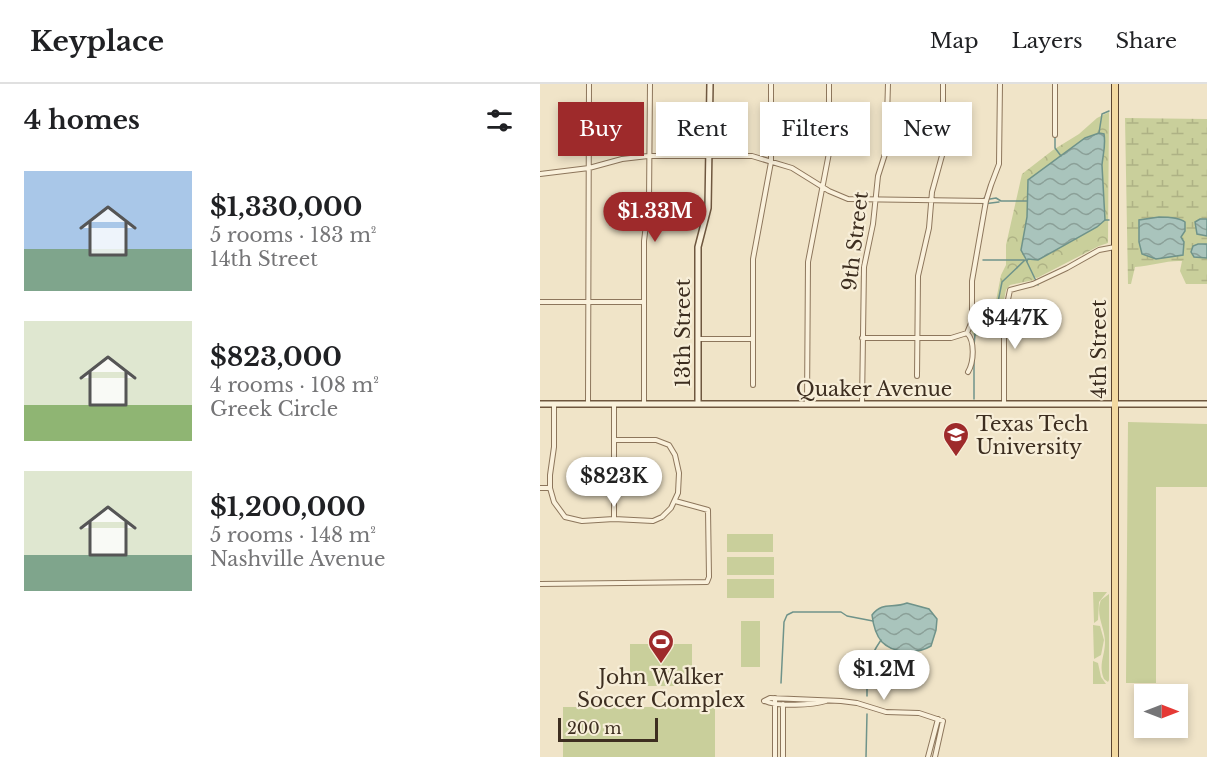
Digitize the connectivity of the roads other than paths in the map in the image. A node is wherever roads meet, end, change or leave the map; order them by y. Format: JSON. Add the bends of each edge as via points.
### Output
{"nodes":[{"id":1,"x":589,"y":84,"type":"edge"},
{"id":2,"x":650,"y":84,"type":"edge"},
{"id":3,"x":710,"y":84,"type":"edge"},
{"id":4,"x":771,"y":84,"type":"edge"},
{"id":5,"x":830,"y":84,"type":"edge"},
{"id":6,"x":888,"y":84,"type":"edge"},
{"id":7,"x":943,"y":84,"type":"edge"},
{"id":8,"x":1000,"y":84,"type":"edge"},
{"id":9,"x":1055,"y":84,"type":"edge"},
{"id":10,"x":1116,"y":84,"type":"edge"},
{"id":11,"x":710,"y":102,"type":"edge"},
{"id":12,"x":1055,"y":135,"type":"dead end"},
{"id":13,"x":650,"y":156,"type":"junction"},
{"id":14,"x":656,"y":156,"type":"edge"},
{"id":15,"x":710,"y":156,"type":"edge"},
{"id":16,"x":748,"y":156,"type":"edge"},
{"id":17,"x":771,"y":160,"type":"junction"},
{"id":18,"x":590,"y":168,"type":"junction"},
{"id":19,"x":540,"y":174,"type":"edge"},
{"id":20,"x":822,"y":187,"type":"junction"},
{"id":21,"x":875,"y":201,"type":"junction"},
{"id":22,"x":931,"y":201,"type":"junction"},
{"id":23,"x":986,"y":201,"type":"junction"},
{"id":24,"x":1116,"y":247,"type":"junction"},
{"id":25,"x":540,"y":302,"type":"edge"},
{"id":26,"x":588,"y":302,"type":"junction"},
{"id":27,"x":644,"y":302,"type":"junction"},
{"id":28,"x":967,"y":333,"type":"junction"},
{"id":29,"x":862,"y":338,"type":"junction"},
{"id":30,"x":917,"y":338,"type":"junction"},
{"id":31,"x":698,"y":339,"type":"junction"},
{"id":32,"x":753,"y":339,"type":"junction"},
{"id":33,"x":968,"y":372,"type":"dead end"},
{"id":34,"x":917,"y":376,"type":"dead end"},
{"id":35,"x":753,"y":385,"type":"dead end"},
{"id":36,"x":540,"y":404,"type":"edge"},
{"id":37,"x":554,"y":404,"type":"junction"},
{"id":38,"x":588,"y":404,"type":"junction"},
{"id":39,"x":614,"y":404,"type":"junction"},
{"id":40,"x":644,"y":404,"type":"junction"},
{"id":41,"x":698,"y":404,"type":"junction"},
{"id":42,"x":807,"y":404,"type":"junction"},
{"id":43,"x":862,"y":404,"type":"junction"},
{"id":44,"x":1004,"y":404,"type":"junction"},
{"id":45,"x":1116,"y":404,"type":"junction"},
{"id":46,"x":1207,"y":404,"type":"edge"},
{"id":47,"x":615,"y":440,"type":"junction"},
{"id":48,"x":540,"y":488,"type":"edge"},
{"id":49,"x":550,"y":488,"type":"junction"},
{"id":50,"x":675,"y":501,"type":"junction"},
{"id":51,"x":614,"y":519,"type":"junction"},
{"id":52,"x":540,"y":584,"type":"edge"},
{"id":53,"x":775,"y":698,"type":"junction"},
{"id":54,"x":783,"y":698,"type":"junction"},
{"id":55,"x":827,"y":700,"type":"junction"},
{"id":56,"x":775,"y":704,"type":"junction"},
{"id":57,"x":783,"y":704,"type":"junction"},
{"id":58,"x":940,"y":720,"type":"junction"},
{"id":59,"x":775,"y":757,"type":"edge"},
{"id":60,"x":783,"y":757,"type":"edge"},
{"id":61,"x":928,"y":757,"type":"edge"},
{"id":62,"x":935,"y":757,"type":"edge"},
{"id":63,"x":1115,"y":757,"type":"edge"}],
"edges":[{"from":1,"to":18,"type":"street"},
{"from":2,"to":13,"type":"street"},
{"from":3,"to":11,"type":"main road","name":"13th Street"},
{"from":4,"to":17,"type":"street"},
{"from":5,"to":20,"type":"street","via":[[829,153]]},
{"from":6,"to":21,"type":"street","name":"9th Street","via":[[886,151]]},
{"from":7,"to":22,"type":"street","via":[[943,152]]},
{"from":8,"to":23,"type":"street","via":[[999,164]]},
{"from":9,"to":12,"type":"street"},
{"from":10,"to":24,"type":"main road","name":"4th Street"},
{"from":13,"to":14,"type":"street"},
{"from":13,"to":18,"type":"street"},
{"from":13,"to":27,"type":"street"},
{"from":15,"to":31,"type":"main road","name":"13th Street","via":[[708,208],[698,247]]},
{"from":16,"to":17,"type":"street"},
{"from":17,"to":20,"type":"street"},
{"from":17,"to":32,"type":"street","via":[[753,259]]},
{"from":18,"to":19,"type":"street"},
{"from":18,"to":26,"type":"street"},
{"from":20,"to":21,"type":"street","via":[[848,199]]},
{"from":20,"to":42,"type":"street","via":[[808,262]]},
{"from":21,"to":22,"type":"street"},
{"from":21,"to":29,"type":"street","name":"9th Street","via":[[864,267]]},
{"from":22,"to":23,"type":"street"},
{"from":22,"to":30,"type":"street","via":[[918,276]]},
{"from":23,"to":28,"type":"street","via":[[972,282],[972,321]]},
{"from":24,"to":44,"type":"street","via":[[1099,250],[1033,284],[1012,289],[1005,314]]},
{"from":24,"to":45,"type":"main road","name":"4th Street"},
{"from":25,"to":26,"type":"street"},
{"from":26,"to":27,"type":"street"},
{"from":26,"to":38,"type":"street"},
{"from":27,"to":40,"type":"street"},
{"from":28,"to":30,"type":"street","via":[[951,338]]},
{"from":28,"to":33,"type":"street","via":[[972,340]]},
{"from":29,"to":30,"type":"street"},
{"from":29,"to":43,"type":"street","name":"9th Street"},
{"from":30,"to":34,"type":"street"},
{"from":31,"to":32,"type":"street"},
{"from":31,"to":41,"type":"main road","name":"13th Street"},
{"from":32,"to":35,"type":"street"},
{"from":36,"to":37,"type":"main road","name":"Quaker Avenue"},
{"from":37,"to":38,"type":"main road","name":"Quaker Avenue"},
{"from":37,"to":49,"type":"street"},
{"from":38,"to":39,"type":"main road","name":"Quaker Avenue"},
{"from":39,"to":40,"type":"main road","name":"Quaker Avenue"},
{"from":39,"to":47,"type":"street"},
{"from":40,"to":41,"type":"main road","name":"Quaker Avenue"},
{"from":41,"to":42,"type":"main road","name":"Quaker Avenue"},
{"from":42,"to":43,"type":"main road","name":"Quaker Avenue"},
{"from":43,"to":44,"type":"main road","name":"Quaker Avenue"},
{"from":44,"to":45,"type":"main road","name":"Quaker Avenue"},
{"from":45,"to":46,"type":"main road","name":"Quaker Avenue"},
{"from":45,"to":63,"type":"main road","name":"4th Street"},
{"from":47,"to":50,"type":"street","via":[[656,440],[669,446],[679,473]]},
{"from":47,"to":51,"type":"street"},
{"from":48,"to":49,"type":"street"},
{"from":49,"to":51,"type":"street","via":[[557,508],[570,519]]},
{"from":50,"to":51,"type":"street","via":[[668,513],[653,521]]},
{"from":50,"to":52,"type":"street","via":[[709,512],[707,582]]},
{"from":53,"to":54,"type":"street"},
{"from":53,"to":56,"type":"street"},
{"from":53,"to":56,"type":"street","via":[[764,701]]},
{"from":54,"to":55,"type":"street"},
{"from":54,"to":57,"type":"street"},
{"from":55,"to":57,"type":"street"},
{"from":55,"to":58,"type":"street","via":[[886,712],[919,713]]},
{"from":56,"to":57,"type":"street"},
{"from":56,"to":59,"type":"street"},
{"from":57,"to":60,"type":"street"},
{"from":58,"to":61,"type":"street"},
{"from":58,"to":62,"type":"street"}]}
